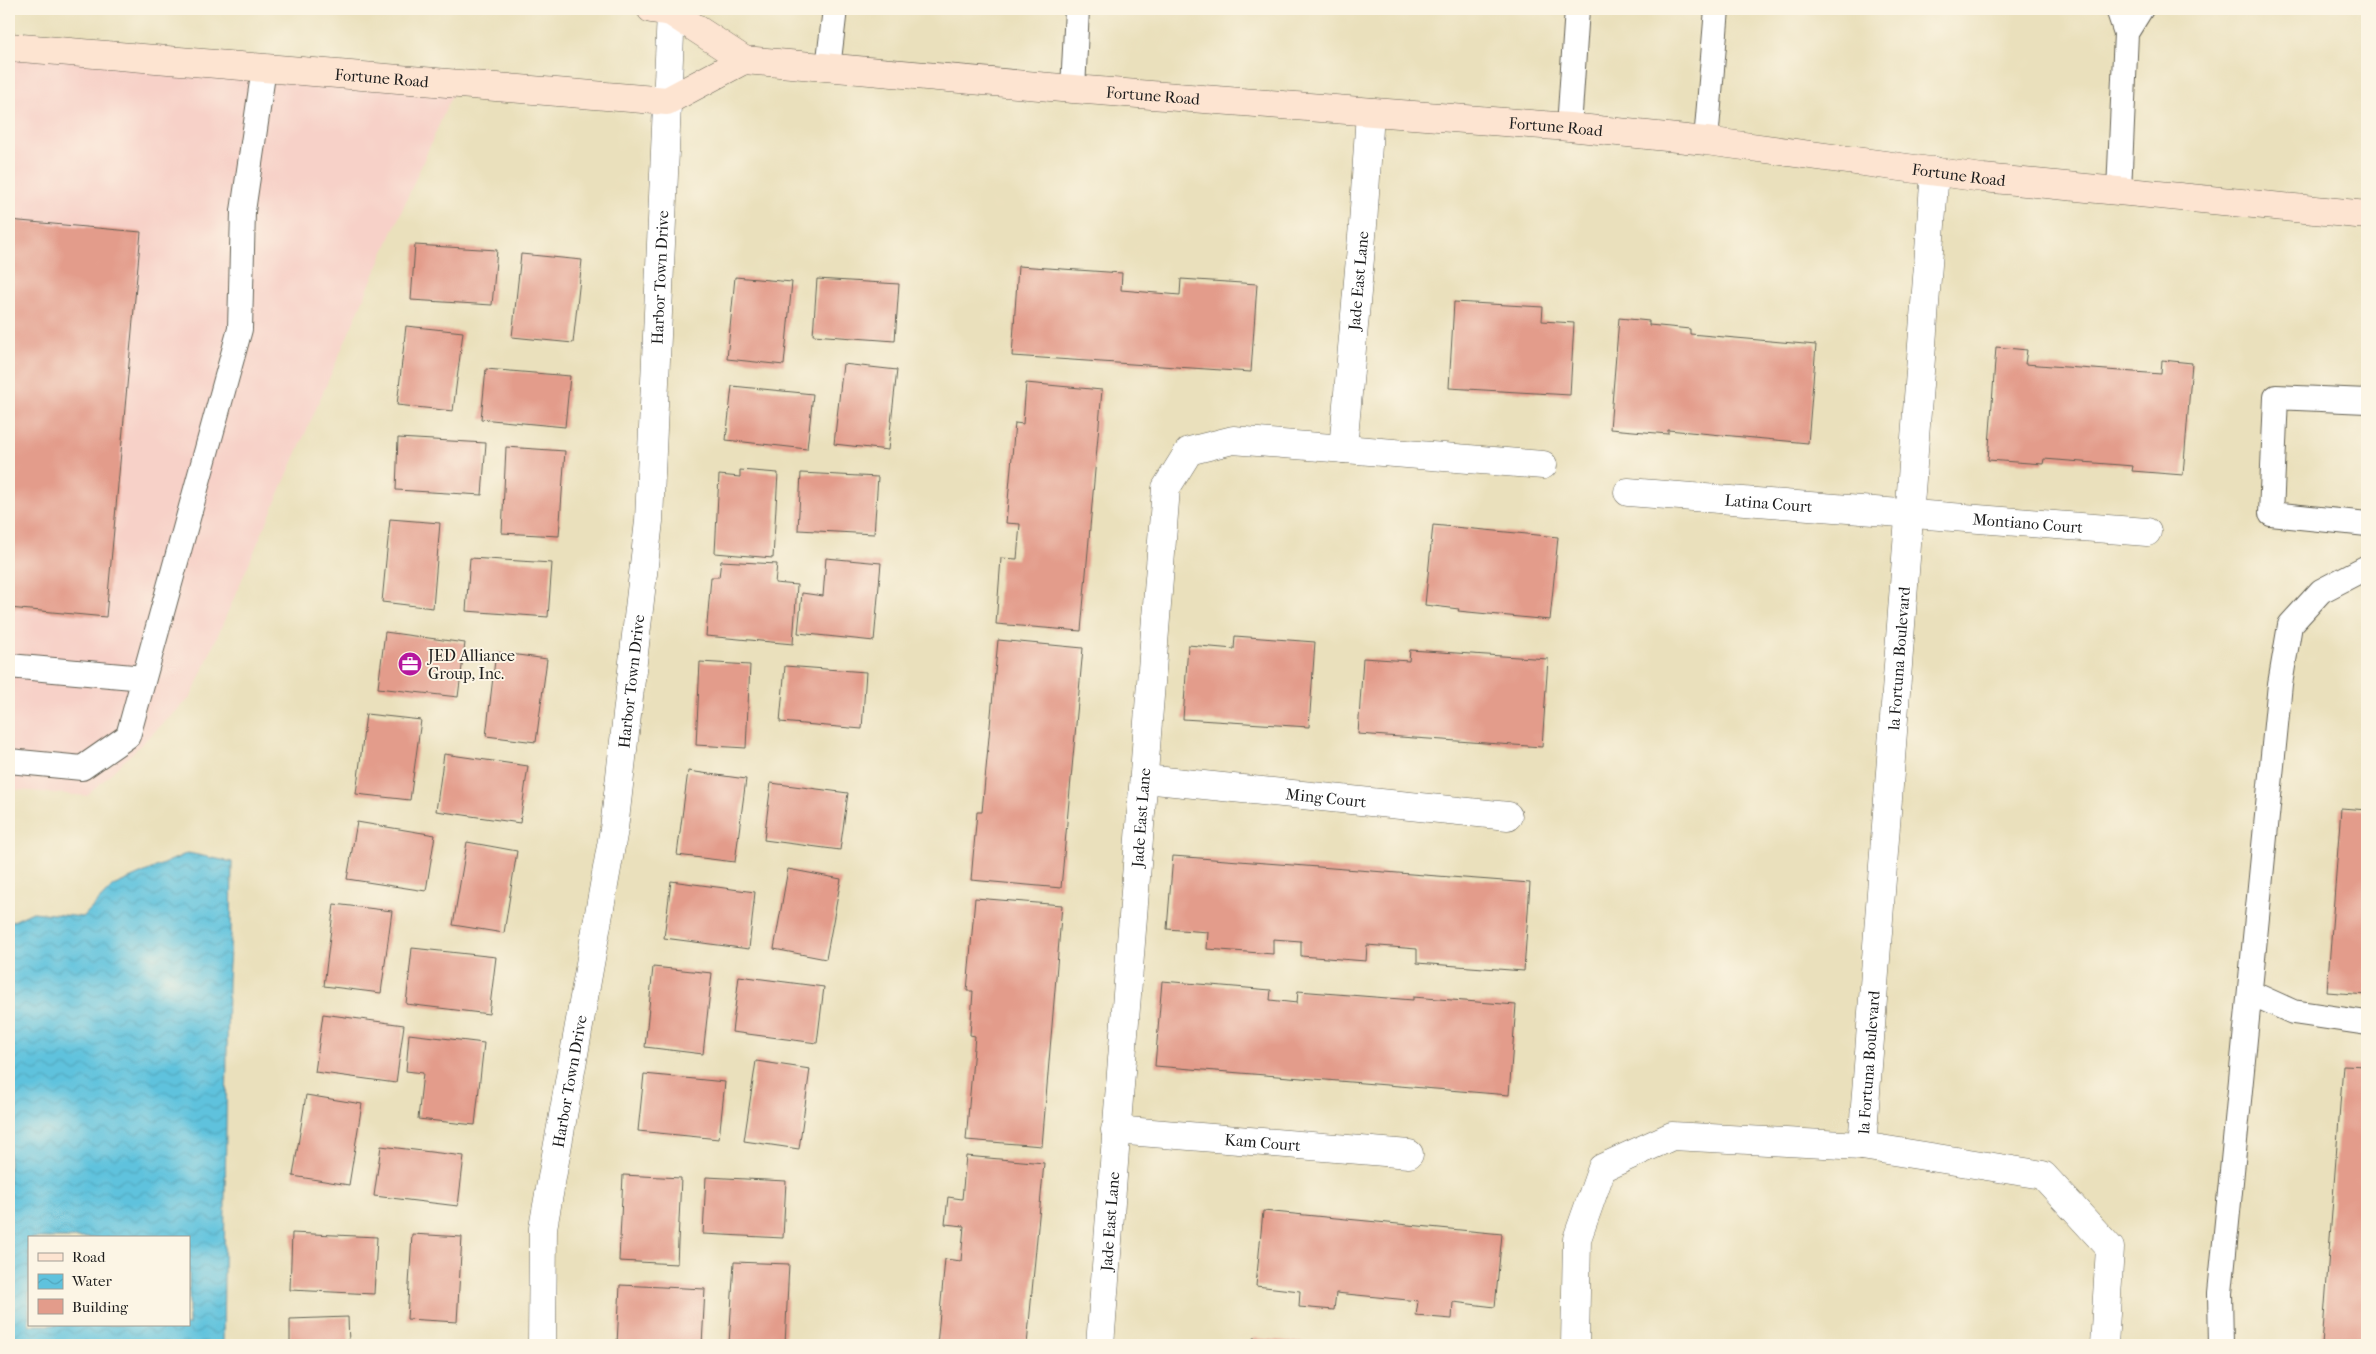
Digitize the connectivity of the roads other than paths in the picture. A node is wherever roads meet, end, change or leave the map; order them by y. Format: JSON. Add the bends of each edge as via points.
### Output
{"nodes":[{"id":1,"x":835,"y":9,"type":"edge"},
{"id":2,"x":1077,"y":9,"type":"edge"},
{"id":3,"x":1577,"y":9,"type":"edge"},
{"id":4,"x":1717,"y":9,"type":"edge"},
{"id":5,"x":2118,"y":9,"type":"edge"},
{"id":6,"x":2141,"y":9,"type":"edge"},
{"id":7,"x":661,"y":10,"type":"edge"},
{"id":8,"x":2126,"y":33,"type":"junction"},
{"id":9,"x":9,"y":47,"type":"edge"},
{"id":10,"x":744,"y":60,"type":"junction"},
{"id":11,"x":264,"y":68,"type":"junction"},
{"id":12,"x":828,"y":68,"type":"junction"},
{"id":13,"x":1073,"y":89,"type":"junction"},
{"id":14,"x":667,"y":101,"type":"junction"},
{"id":15,"x":1370,"y":112,"type":"junction"},
{"id":16,"x":1569,"y":127,"type":"junction"},
{"id":17,"x":1706,"y":141,"type":"junction"},
{"id":18,"x":1935,"y":171,"type":"junction"},
{"id":19,"x":2119,"y":192,"type":"junction"},
{"id":20,"x":2367,"y":215,"type":"edge"},
{"id":21,"x":2367,"y":401,"type":"edge"},
{"id":22,"x":1342,"y":448,"type":"junction"},
{"id":23,"x":1543,"y":465,"type":"dead end"},
{"id":24,"x":1628,"y":492,"type":"dead end"},
{"id":25,"x":1909,"y":513,"type":"junction"},
{"id":26,"x":2367,"y":524,"type":"edge"},
{"id":27,"x":2147,"y":532,"type":"dead end"},
{"id":28,"x":2367,"y":567,"type":"edge"},
{"id":29,"x":9,"y":666,"type":"edge"},
{"id":30,"x":144,"y":678,"type":"junction"},
{"id":31,"x":9,"y":761,"type":"edge"},
{"id":32,"x":1145,"y":779,"type":"junction"},
{"id":33,"x":1508,"y":816,"type":"dead end"},
{"id":34,"x":2251,"y":993,"type":"junction"},
{"id":35,"x":2367,"y":1023,"type":"edge"},
{"id":36,"x":1115,"y":1130,"type":"junction"},
{"id":37,"x":1862,"y":1146,"type":"junction"},
{"id":38,"x":1409,"y":1154,"type":"dead end"},
{"id":39,"x":542,"y":1345,"type":"edge"},
{"id":40,"x":1100,"y":1345,"type":"edge"},
{"id":41,"x":1575,"y":1345,"type":"edge"},
{"id":42,"x":2104,"y":1345,"type":"edge"},
{"id":43,"x":2221,"y":1345,"type":"edge"}],
"edges":[{"from":1,"to":12,"type":"lane"},
{"from":2,"to":13,"type":"lane"},
{"from":3,"to":16,"type":"lane"},
{"from":4,"to":17,"type":"lane"},
{"from":5,"to":8,"type":"lane"},
{"from":6,"to":8,"type":"lane"},
{"from":7,"to":10,"type":"street","name":"Fortune Road"},
{"from":7,"to":14,"type":"street","name":"Harbor Town Drive"},
{"from":8,"to":19,"type":"lane"},
{"from":9,"to":11,"type":"street","name":"Fortune Road"},
{"from":10,"to":12,"type":"street","name":"Fortune Road"},
{"from":10,"to":14,"type":"street"},
{"from":11,"to":14,"type":"street","name":"Fortune Road"},
{"from":11,"to":30,"type":"lane","via":[[243,211],[240,329]]},
{"from":12,"to":13,"type":"street","name":"Fortune Road"},
{"from":13,"to":15,"type":"street","name":"Fortune Road"},
{"from":14,"to":39,"type":"street","name":"Harbor Town Drive","via":[[649,521],[614,829],[543,1228]]},
{"from":15,"to":16,"type":"street","name":"Fortune Road"},
{"from":15,"to":22,"type":"street","name":"Jade East Lane"},
{"from":16,"to":17,"type":"street","name":"Fortune Road"},
{"from":17,"to":18,"type":"street","name":"Fortune Road"},
{"from":18,"to":19,"type":"street","name":"Fortune Road"},
{"from":18,"to":25,"type":"street","name":"la Fortuna Boulevard"},
{"from":19,"to":20,"type":"street","name":"Fortune Road"},
{"from":21,"to":26,"type":"lane","via":[[2276,397],[2271,514]]},
{"from":22,"to":23,"type":"street","name":"Jade East Lane"},
{"from":22,"to":32,"type":"street","name":"Jade East Lane","via":[[1233,440],[1189,451],[1166,488]]},
{"from":24,"to":25,"type":"street","name":"Latina Court"},
{"from":25,"to":27,"type":"street","name":"Montiano Court"},
{"from":25,"to":37,"type":"street","name":"la Fortuna Boulevard"},
{"from":28,"to":34,"type":"lane","via":[[2321,592],[2290,625],[2280,684]]},
{"from":29,"to":30,"type":"lane"},
{"from":30,"to":31,"type":"lane","via":[[128,736],[82,768]]},
{"from":32,"to":33,"type":"street","name":"Ming Court"},
{"from":32,"to":36,"type":"street","name":"Jade East Lane"},
{"from":34,"to":35,"type":"lane","via":[[2293,1012]]},
{"from":34,"to":43,"type":"lane","via":[[2220,1293]]},
{"from":36,"to":38,"type":"street","name":"Kam Court"},
{"from":36,"to":40,"type":"street","name":"Jade East Lane"},
{"from":37,"to":41,"type":"street","name":"la Fortuna Boulevard","via":[[1672,1136],[1602,1168],[1577,1239]]},
{"from":37,"to":42,"type":"street","name":"la Fortuna Boulevard","via":[[2043,1175],[2110,1248]]}]}
